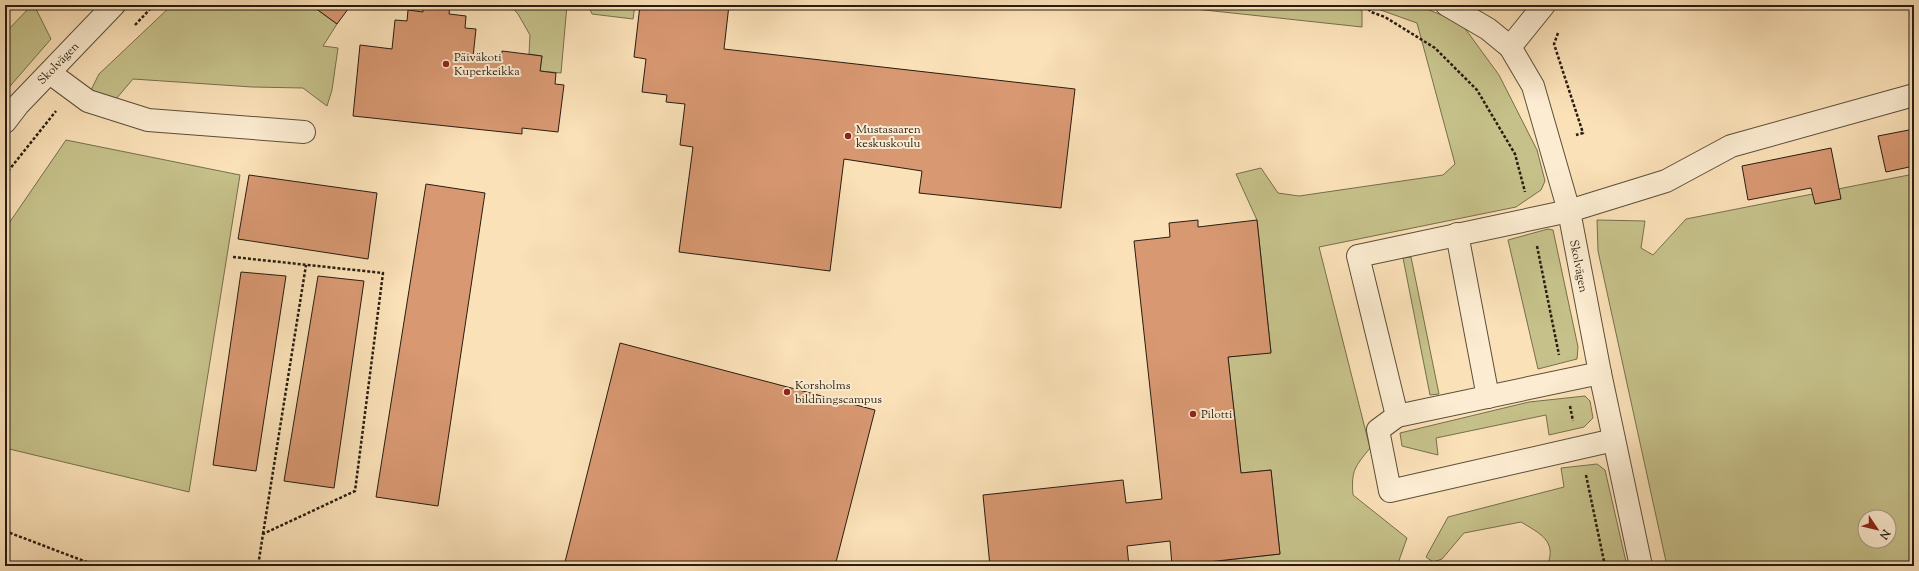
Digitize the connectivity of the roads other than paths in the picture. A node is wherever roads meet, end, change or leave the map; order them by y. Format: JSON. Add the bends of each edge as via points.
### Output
{"nodes":[{"id":1,"x":1447,"y":5,"type":"edge"},
{"id":2,"x":1544,"y":5,"type":"edge"},
{"id":3,"x":104,"y":8,"type":"edge"},
{"id":4,"x":1510,"y":47,"type":"junction"},
{"id":5,"x":50,"y":73,"type":"junction"},
{"id":6,"x":1914,"y":95,"type":"edge"},
{"id":7,"x":5,"y":122,"type":"edge"},
{"id":8,"x":304,"y":132,"type":"dead end"},
{"id":9,"x":1569,"y":211,"type":"junction"},
{"id":10,"x":1457,"y":234,"type":"junction"},
{"id":11,"x":1600,"y":373,"type":"junction"},
{"id":12,"x":1488,"y":397,"type":"junction"},
{"id":13,"x":1397,"y":416,"type":"junction"},
{"id":14,"x":1614,"y":440,"type":"junction"},
{"id":15,"x":1641,"y":566,"type":"edge"}],
"edges":[{"from":1,"to":4,"type":"street","name":"Skolvägen","via":[[1488,29]]},
{"from":2,"to":4,"type":"street"},
{"from":3,"to":5,"type":"street","name":"Skolvägen"},
{"from":4,"to":9,"type":"street","name":"Skolvägen","via":[[1533,86]]},
{"from":5,"to":7,"type":"street","name":"Skolvägen"},
{"from":5,"to":8,"type":"street","via":[[88,101],[148,120]]},
{"from":6,"to":9,"type":"street","via":[[1731,146],[1666,181]]},
{"from":9,"to":10,"type":"street"},
{"from":9,"to":11,"type":"street","name":"Skolvägen"},
{"from":10,"to":12,"type":"street"},
{"from":10,"to":13,"type":"street","via":[[1358,256]]},
{"from":11,"to":12,"type":"street"},
{"from":11,"to":14,"type":"street","name":"Skolvägen"},
{"from":12,"to":13,"type":"street"},
{"from":13,"to":14,"type":"street","via":[[1378,430],[1390,492]]},
{"from":14,"to":15,"type":"street","name":"Skolvägen"}]}
